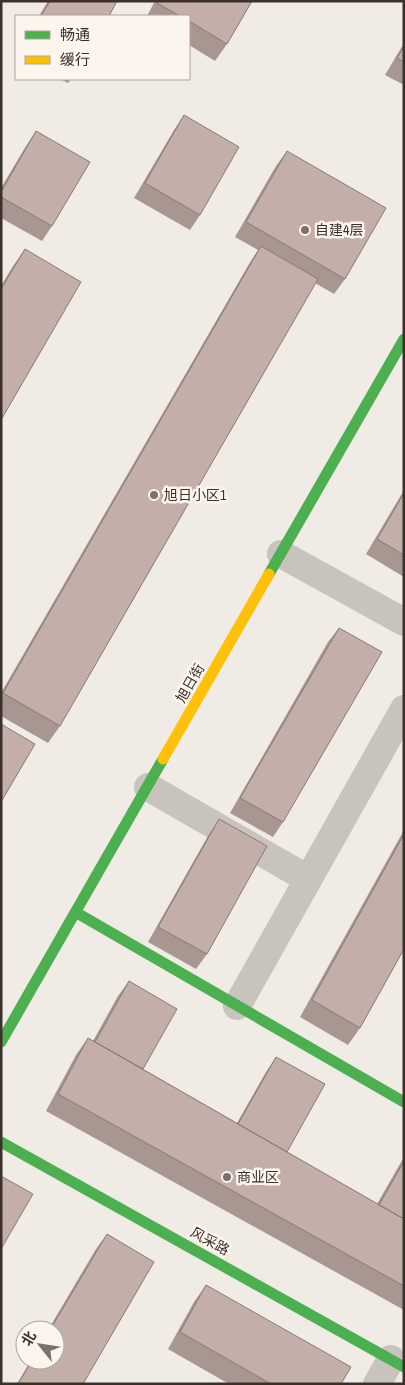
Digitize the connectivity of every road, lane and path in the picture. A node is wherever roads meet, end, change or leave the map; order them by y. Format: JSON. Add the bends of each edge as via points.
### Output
{"nodes":[{"id":1,"x":404,"y":339,"type":"edge"},
{"id":2,"x":281,"y":554,"type":"junction"},
{"id":3,"x":404,"y":622,"type":"edge"},
{"id":4,"x":404,"y":709,"type":"edge"},
{"id":5,"x":148,"y":787,"type":"junction"},
{"id":6,"x":308,"y":879,"type":"junction"},
{"id":7,"x":77,"y":913,"type":"junction"},
{"id":8,"x":237,"y":1006,"type":"junction"},
{"id":9,"x":1,"y":1042,"type":"edge"},
{"id":10,"x":404,"y":1102,"type":"edge"},
{"id":11,"x":1,"y":1142,"type":"edge"},
{"id":12,"x":397,"y":1363,"type":"edge"},
{"id":13,"x":377,"y":1384,"type":"edge"}],
"edges":[{"from":1,"to":2,"type":"main road","name":"旭日街"},
{"from":2,"to":3,"type":"street"},
{"from":2,"to":5,"type":"main road","name":"旭日街"},
{"from":4,"to":6,"type":"street"},
{"from":5,"to":6,"type":"street"},
{"from":5,"to":7,"type":"main road","name":"旭日街"},
{"from":6,"to":8,"type":"street"},
{"from":7,"to":8,"type":"main road"},
{"from":7,"to":9,"type":"main road","name":"旭日街"},
{"from":8,"to":10,"type":"main road"},
{"from":11,"to":12,"type":"main road","name":"风采路"},
{"from":12,"to":13,"type":"street"}]}
